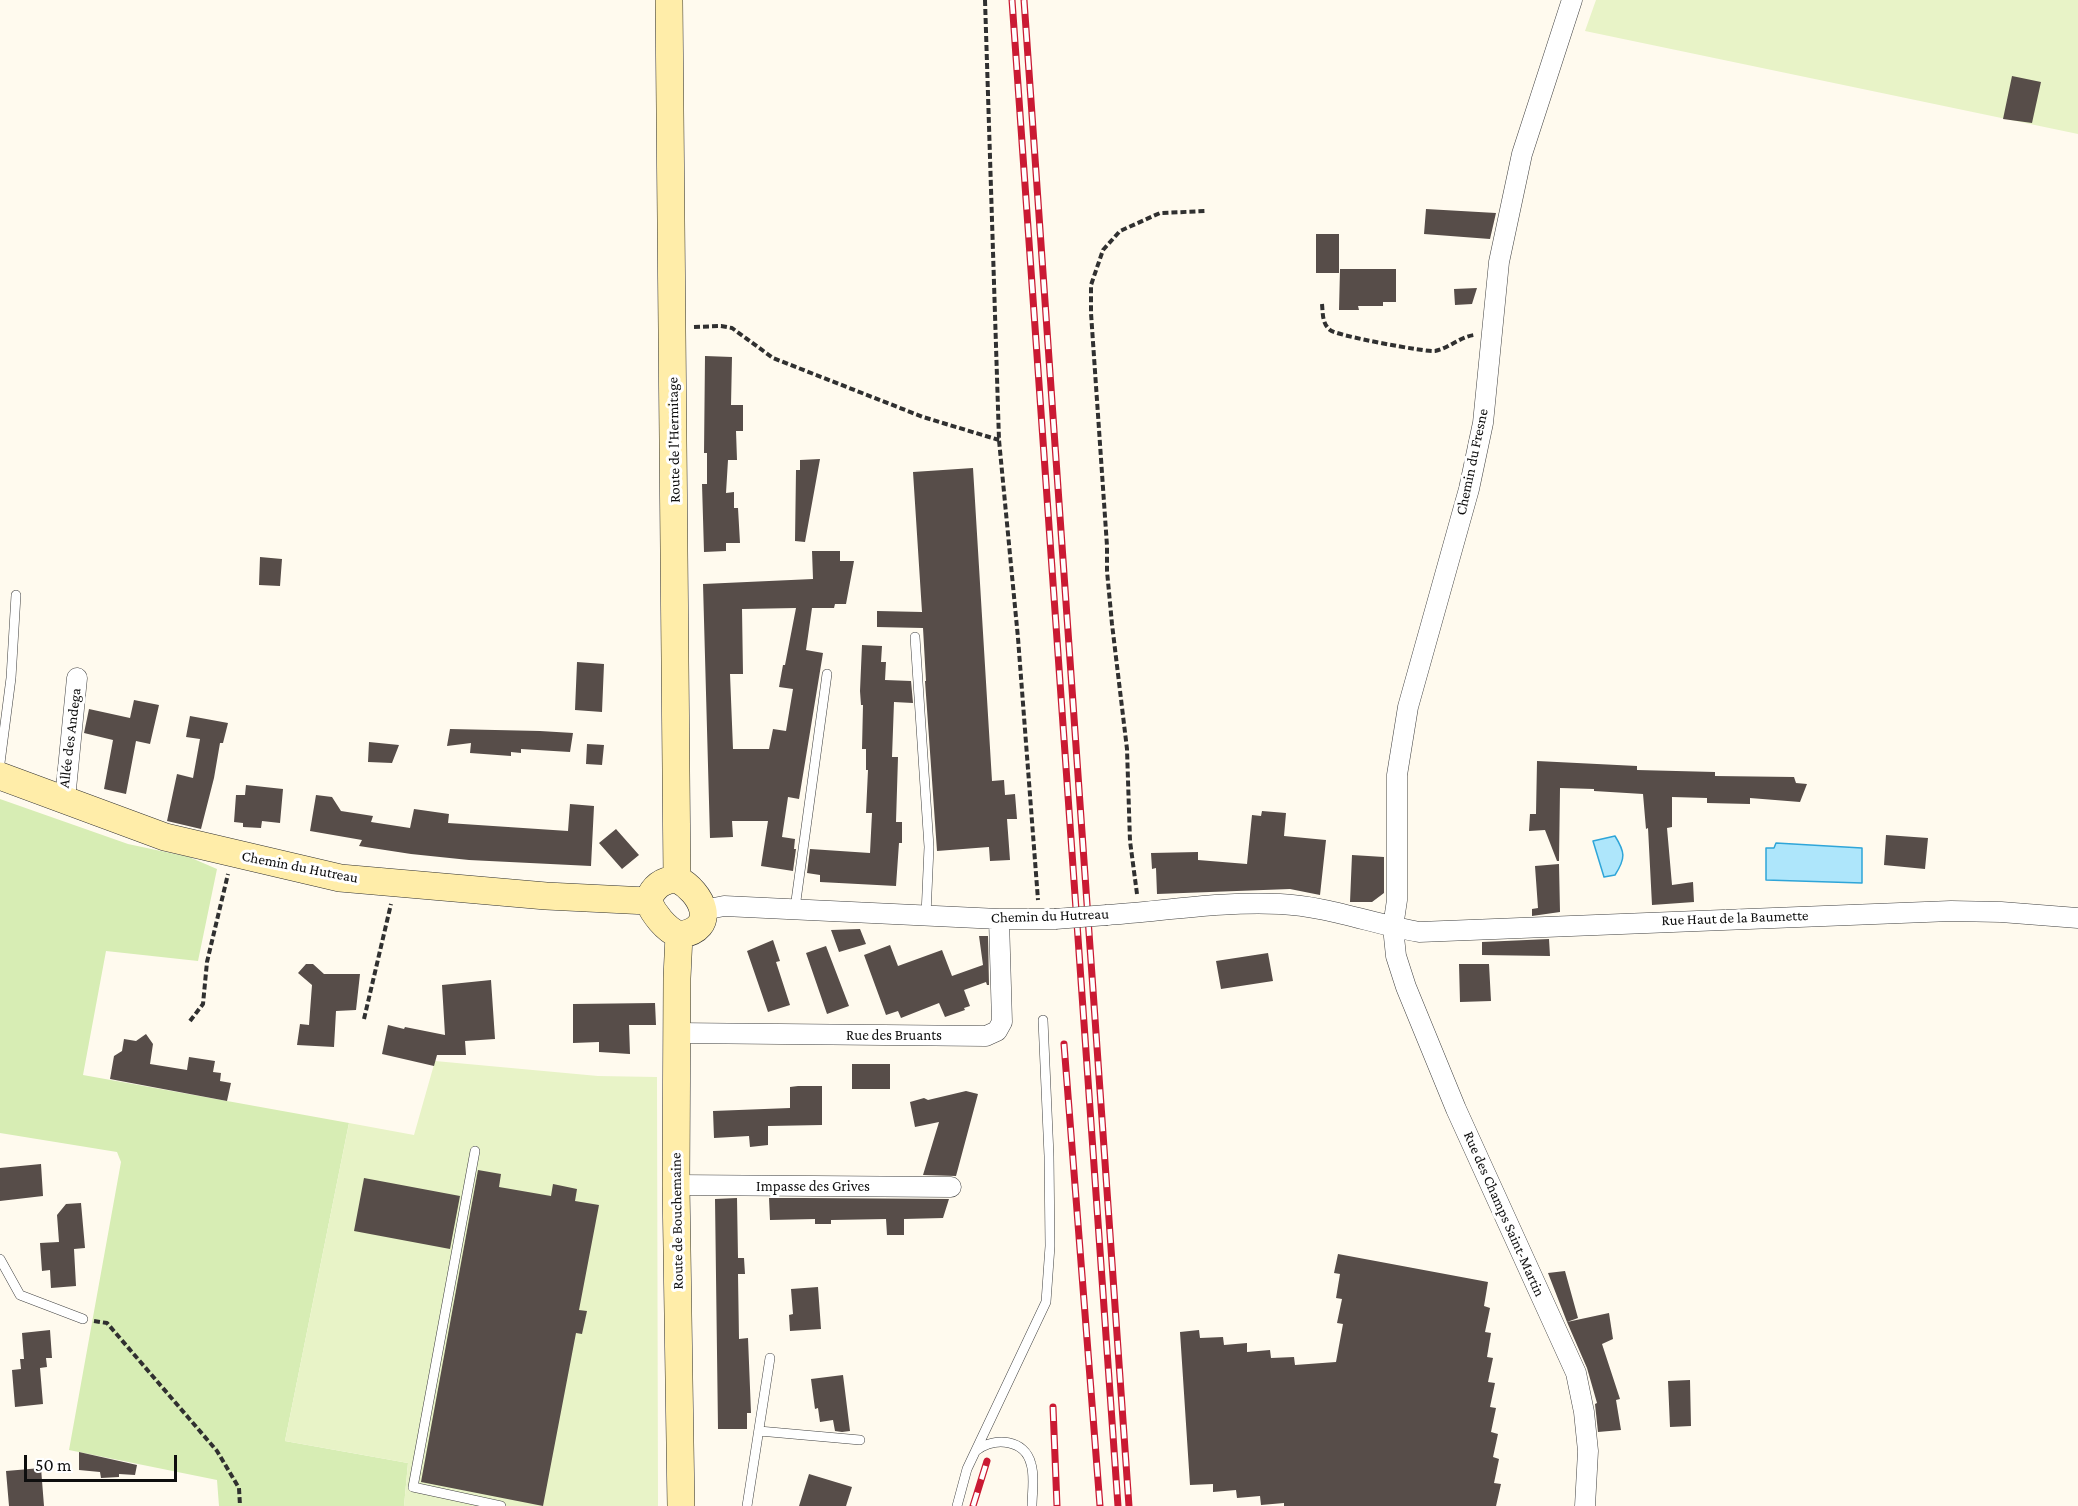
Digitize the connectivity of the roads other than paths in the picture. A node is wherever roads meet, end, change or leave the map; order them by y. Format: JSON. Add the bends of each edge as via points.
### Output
{"nodes":[{"id":1,"x":669,"y":0,"type":"edge"},
{"id":2,"x":1572,"y":0,"type":"edge"},
{"id":3,"x":16,"y":595,"type":"dead end"},
{"id":4,"x":915,"y":637,"type":"dead end"},
{"id":5,"x":827,"y":674,"type":"dead end"},
{"id":6,"x":77,"y":678,"type":"dead end"},
{"id":7,"x":0,"y":763,"type":"edge"},
{"id":8,"x":0,"y":776,"type":"edge"},
{"id":9,"x":62,"y":799,"type":"junction"},
{"id":10,"x":676,"y":879,"type":"junction"},
{"id":11,"x":648,"y":901,"type":"junction"},
{"id":12,"x":795,"y":908,"type":"junction"},
{"id":13,"x":704,"y":910,"type":"junction"},
{"id":14,"x":926,"y":915,"type":"junction"},
{"id":15,"x":2078,"y":918,"type":"edge"},
{"id":16,"x":999,"y":919,"type":"junction"},
{"id":17,"x":1393,"y":927,"type":"junction"},
{"id":18,"x":679,"y":936,"type":"junction"},
{"id":19,"x":1043,"y":1020,"type":"dead end"},
{"id":20,"x":676,"y":1033,"type":"junction"},
{"id":21,"x":475,"y":1151,"type":"dead end"},
{"id":22,"x":676,"y":1185,"type":"junction"},
{"id":23,"x":951,"y":1187,"type":"dead end"},
{"id":24,"x":0,"y":1258,"type":"edge"},
{"id":25,"x":83,"y":1318,"type":"road end"},
{"id":26,"x":770,"y":1358,"type":"dead end"},
{"id":27,"x":759,"y":1431,"type":"junction"},
{"id":28,"x":860,"y":1440,"type":"dead end"},
{"id":29,"x":976,"y":1452,"type":"junction"},
{"id":30,"x":501,"y":1506,"type":"edge"},
{"id":31,"x":681,"y":1506,"type":"edge"},
{"id":32,"x":747,"y":1506,"type":"edge"},
{"id":33,"x":957,"y":1506,"type":"edge"},
{"id":34,"x":1032,"y":1506,"type":"edge"},
{"id":35,"x":1584,"y":1506,"type":"edge"}],
"edges":[{"from":1,"to":10,"type":"street","name":"Route de l'Hermitage"},
{"from":2,"to":17,"type":"street","name":"Chemin du Fresne","via":[[1522,154],[1499,262],[1483,423],[1469,489],[1408,707],[1397,775],[1397,900]]},
{"from":3,"to":7,"type":"lane"},
{"from":4,"to":14,"type":"lane","via":[[929,847]]},
{"from":5,"to":12,"type":"lane"},
{"from":6,"to":9,"type":"street","name":"Allée des Andega"},
{"from":8,"to":9,"type":"street","name":"Chemin du Hutreau"},
{"from":9,"to":11,"type":"street","name":"Chemin du Hutreau","via":[[165,837],[340,878]]},
{"from":10,"to":11,"type":"street","via":[[657,885]]},
{"from":10,"to":13,"type":"street","via":[[684,883]]},
{"from":11,"to":18,"type":"street","via":[[652,911]]},
{"from":12,"to":13,"type":"street","name":"Chemin du Hutreau","via":[[724,906]]},
{"from":12,"to":14,"type":"street","name":"Chemin du Hutreau"},
{"from":13,"to":18,"type":"street","via":[[696,930]]},
{"from":14,"to":16,"type":"street","name":"Chemin du Hutreau"},
{"from":15,"to":17,"type":"street","name":"Rue Haut de la Baumette","via":[[1951,911],[1470,931],[1419,932]]},
{"from":16,"to":17,"type":"street","name":"Chemin du Hutreau","bridge":true,"via":[[1281,904]]},
{"from":16,"to":20,"type":"street","name":"Rue des Bruants","via":[[1002,1022],[992,1034]]},
{"from":17,"to":35,"type":"street","name":"Rue des Champs Saint-Martin","via":[[1396,956],[1456,1109],[1576,1373],[1588,1450]]},
{"from":18,"to":20,"type":"street","name":"Route de Bouchemaine"},
{"from":19,"to":29,"type":"lane","via":[[1050,1246],[1046,1302]]},
{"from":20,"to":22,"type":"street","name":"Route de Bouchemaine"},
{"from":21,"to":30,"type":"lane","via":[[413,1487]]},
{"from":22,"to":23,"type":"street","name":"Impasse des Grives"},
{"from":22,"to":31,"type":"street","name":"Route de Bouchemaine"},
{"from":24,"to":25,"type":"lane","via":[[20,1295]]},
{"from":26,"to":27,"type":"lane"},
{"from":27,"to":28,"type":"lane"},
{"from":27,"to":32,"type":"lane"},
{"from":29,"to":33,"type":"lane"},
{"from":29,"to":34,"type":"lane","via":[[998,1441],[1022,1449],[1032,1464]]}]}
